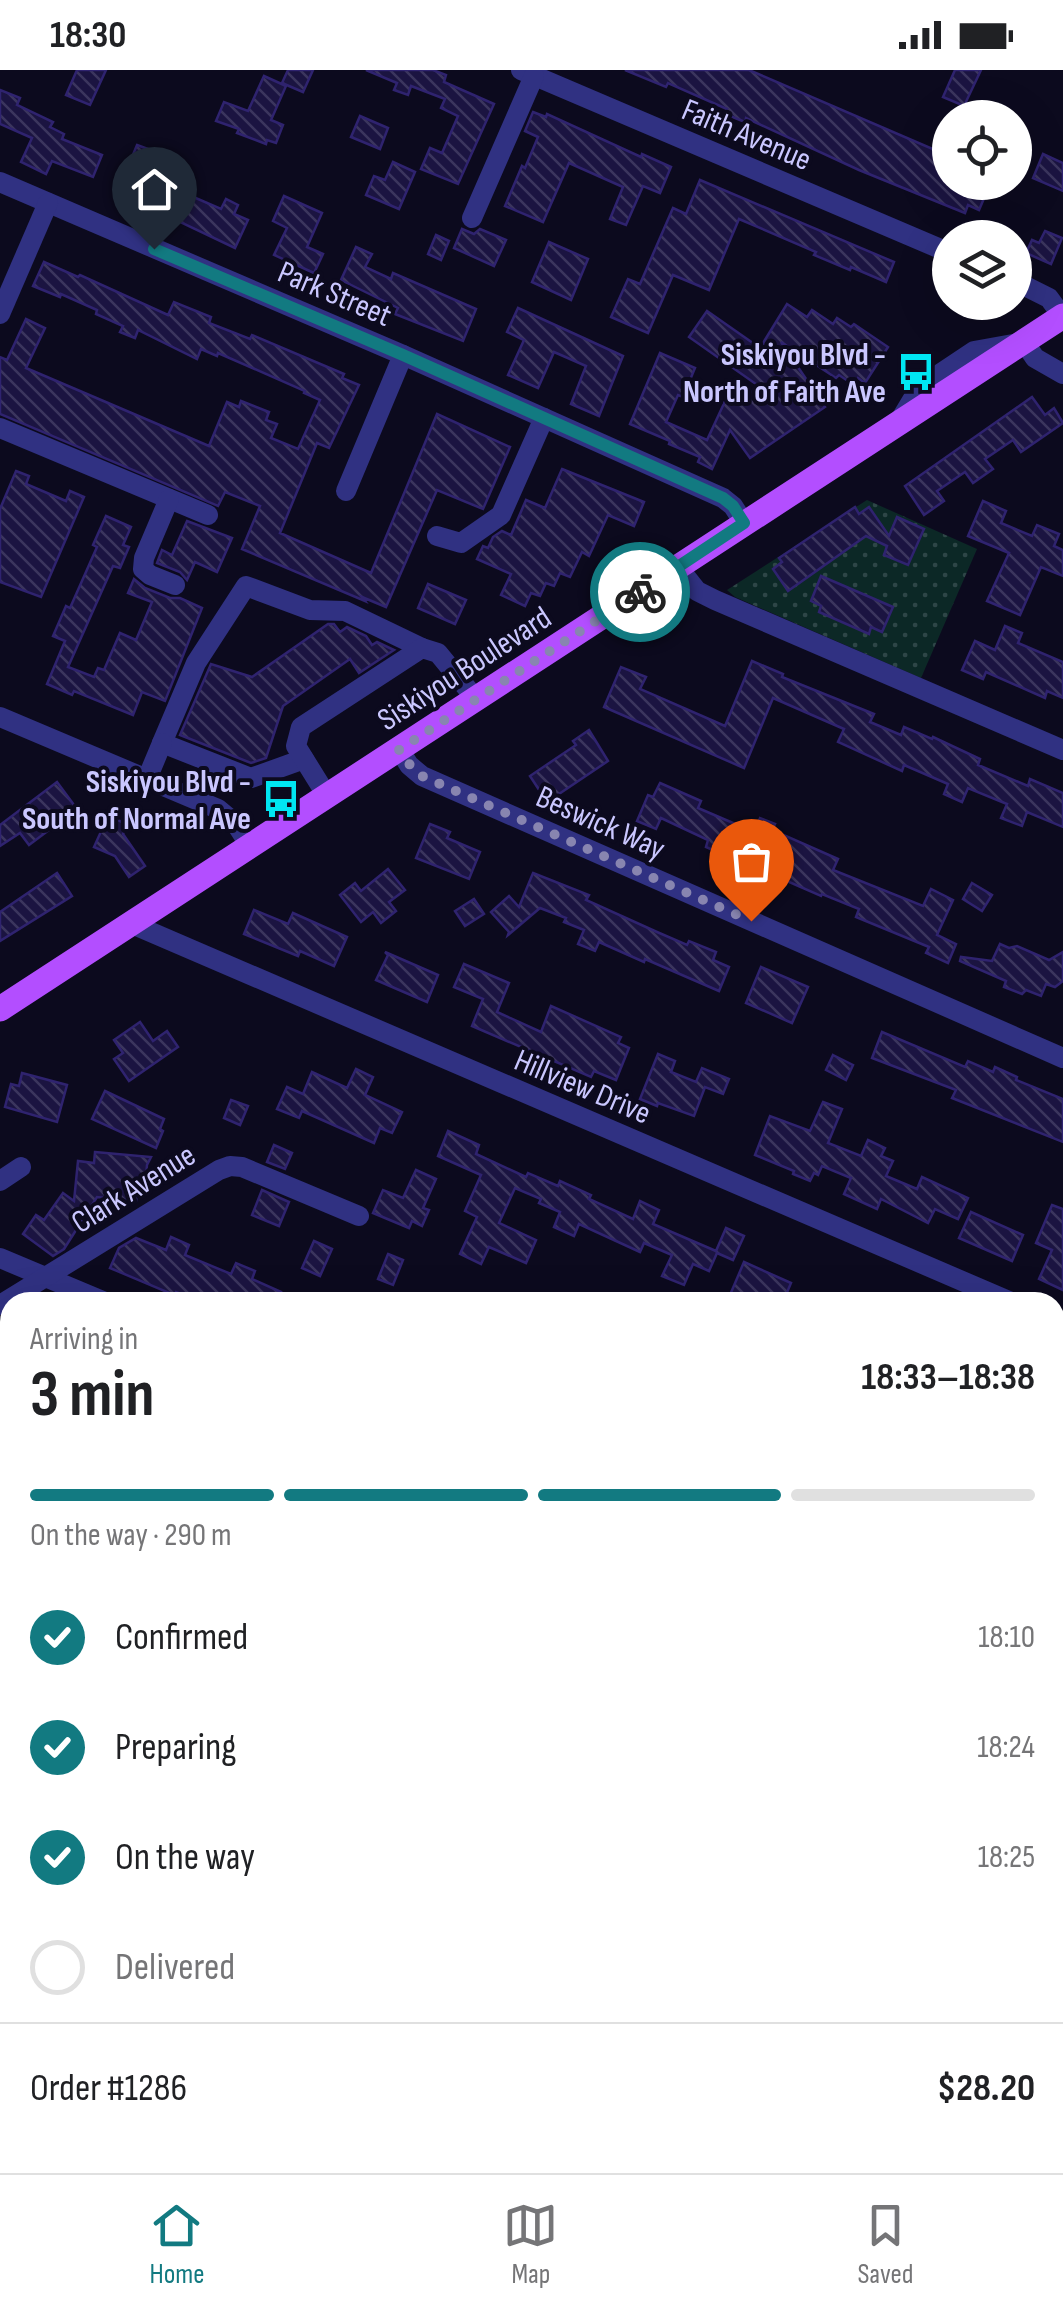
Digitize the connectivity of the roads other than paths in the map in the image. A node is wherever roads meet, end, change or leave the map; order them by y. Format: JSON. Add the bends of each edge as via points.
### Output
{"nodes":[{"id":1,"x":537,"y":74,"type":"edge"},
{"id":2,"x":0,"y":182,"type":"edge"},
{"id":3,"x":48,"y":203,"type":"junction"},
{"id":4,"x":472,"y":218,"type":"dead end"},
{"id":5,"x":932,"y":245,"type":"edge"},
{"id":6,"x":1032,"y":290,"type":"edge"},
{"id":7,"x":0,"y":314,"type":"edge"},
{"id":8,"x":1062,"y":316,"type":"edge"},
{"id":9,"x":1024,"y":342,"type":"junction"},
{"id":10,"x":403,"y":355,"type":"junction"},
{"id":11,"x":1063,"y":374,"type":"edge"},
{"id":12,"x":544,"y":418,"type":"junction"},
{"id":13,"x":0,"y":428,"type":"edge"},
{"id":14,"x":346,"y":491,"type":"dead end"},
{"id":15,"x":170,"y":499,"type":"junction"},
{"id":16,"x":208,"y":516,"type":"dead end"},
{"id":17,"x":744,"y":523,"type":"junction"},
{"id":18,"x":437,"y":536,"type":"dead end"},
{"id":19,"x":678,"y":568,"type":"junction"},
{"id":20,"x":175,"y":585,"type":"dead end"},
{"id":21,"x":422,"y":648,"type":"junction"},
{"id":22,"x":475,"y":698,"type":"junction"},
{"id":23,"x":0,"y":717,"type":"edge"},
{"id":24,"x":162,"y":743,"type":"junction"},
{"id":25,"x":399,"y":750,"type":"junction"},
{"id":26,"x":1063,"y":750,"type":"edge"},
{"id":27,"x":304,"y":759,"type":"junction"},
{"id":28,"x":146,"y":779,"type":"junction"},
{"id":29,"x":327,"y":796,"type":"junction"},
{"id":30,"x":250,"y":846,"type":"junction"},
{"id":31,"x":132,"y":924,"type":"junction"},
{"id":32,"x":0,"y":1010,"type":"edge"},
{"id":33,"x":1063,"y":1058,"type":"edge"},
{"id":34,"x":21,"y":1167,"type":"dead end"},
{"id":35,"x":0,"y":1181,"type":"edge"},
{"id":36,"x":359,"y":1216,"type":"dead end"},
{"id":37,"x":0,"y":1258,"type":"edge"},
{"id":38,"x":45,"y":1277,"type":"junction"},
{"id":39,"x":21,"y":1292,"type":"edge"},
{"id":40,"x":76,"y":1292,"type":"edge"},
{"id":41,"x":989,"y":1292,"type":"edge"}],
"edges":[{"from":1,"to":4,"type":"street"},
{"from":1,"to":5,"type":"street","name":"Faith Avenue"},
{"from":2,"to":3,"type":"street","name":"Park Street"},
{"from":3,"to":7,"type":"street"},
{"from":3,"to":10,"type":"street","name":"Park Street"},
{"from":6,"to":8,"type":"street"},
{"from":8,"to":9,"type":"main road","name":"Siskiyou Boulevard"},
{"from":9,"to":11,"type":"street","via":[[1035,358]]},
{"from":9,"to":17,"type":"main road","name":"Siskiyou Boulevard"},
{"from":10,"to":12,"type":"street","name":"Park Street"},
{"from":10,"to":14,"type":"street"},
{"from":12,"to":17,"type":"street","name":"Park Street","via":[[723,498]]},
{"from":12,"to":18,"type":"street","via":[[501,515],[462,544]]},
{"from":13,"to":15,"type":"street"},
{"from":15,"to":16,"type":"street"},
{"from":15,"to":20,"type":"street","via":[[144,569]]},
{"from":17,"to":19,"type":"main road","name":"Siskiyou Boulevard"},
{"from":19,"to":22,"type":"main road","name":"Siskiyou Boulevard"},
{"from":19,"to":26,"type":"street","via":[[715,600]]},
{"from":21,"to":22,"type":"street","via":[[438,653]]},
{"from":21,"to":24,"type":"street","via":[[346,611],[310,610],[246,586],[196,663]]},
{"from":21,"to":27,"type":"street","via":[[301,727],[296,746]]},
{"from":22,"to":25,"type":"main road","name":"Siskiyou Boulevard"},
{"from":23,"to":28,"type":"street"},
{"from":24,"to":27,"type":"street","via":[[251,778]]},
{"from":24,"to":28,"type":"street"},
{"from":25,"to":29,"type":"main road","name":"Siskiyou Boulevard"},
{"from":25,"to":33,"type":"street","name":"Beswick Way","via":[[422,776]]},
{"from":27,"to":29,"type":"street"},
{"from":28,"to":30,"type":"street","via":[[226,814]]},
{"from":29,"to":30,"type":"main road","name":"Siskiyou Boulevard"},
{"from":30,"to":31,"type":"main road","name":"Siskiyou Boulevard"},
{"from":31,"to":32,"type":"main road","name":"Siskiyou Boulevard"},
{"from":31,"to":41,"type":"street","name":"Hillview Drive"},
{"from":34,"to":35,"type":"street"},
{"from":36,"to":38,"type":"street","name":"Clark Avenue","via":[[230,1166]]},
{"from":37,"to":38,"type":"street"},
{"from":38,"to":39,"type":"street","name":"Clark Avenue"},
{"from":38,"to":40,"type":"street"}]}
